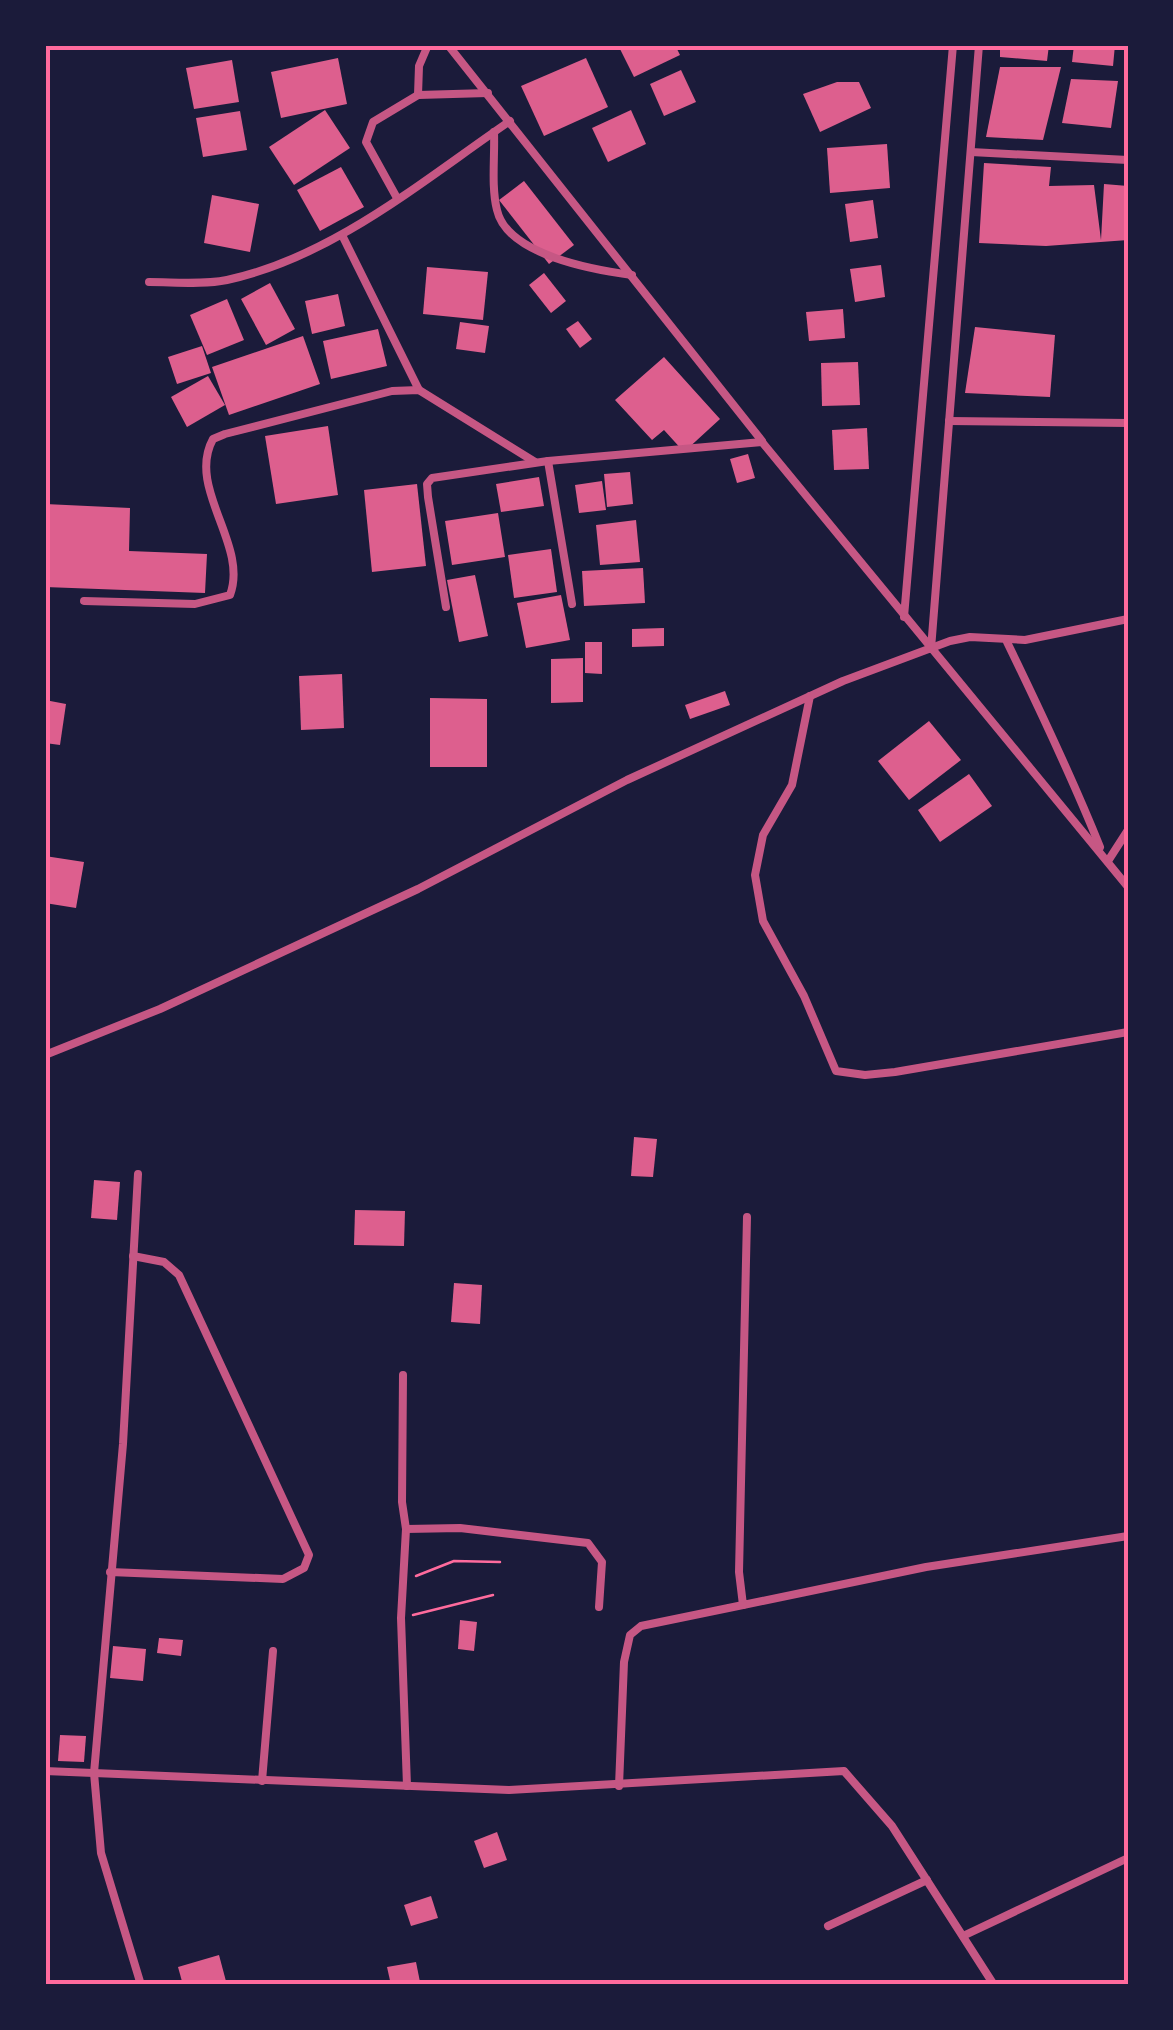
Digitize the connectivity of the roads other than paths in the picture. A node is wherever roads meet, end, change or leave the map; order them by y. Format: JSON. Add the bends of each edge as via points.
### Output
{"nodes":[{"id":1,"x":428,"y":45,"type":"edge"},
{"id":2,"x":448,"y":45,"type":"edge"},
{"id":3,"x":953,"y":45,"type":"edge"},
{"id":4,"x":979,"y":45,"type":"edge"},
{"id":5,"x":488,"y":93,"type":"junction"},
{"id":6,"x":418,"y":95,"type":"junction"},
{"id":7,"x":510,"y":121,"type":"junction"},
{"id":8,"x":494,"y":132,"type":"junction"},
{"id":9,"x":970,"y":152,"type":"junction"},
{"id":10,"x":1128,"y":160,"type":"edge"},
{"id":11,"x":397,"y":198,"type":"junction"},
{"id":12,"x":342,"y":235,"type":"junction"},
{"id":13,"x":632,"y":275,"type":"junction"},
{"id":14,"x":149,"y":282,"type":"dead end"},
{"id":15,"x":420,"y":390,"type":"junction"},
{"id":16,"x":949,"y":421,"type":"junction"},
{"id":17,"x":1128,"y":424,"type":"edge"},
{"id":18,"x":762,"y":442,"type":"junction"},
{"id":19,"x":548,"y":461,"type":"junction"},
{"id":20,"x":535,"y":462,"type":"junction"},
{"id":21,"x":84,"y":602,"type":"dead end"},
{"id":22,"x":572,"y":604,"type":"dead end"},
{"id":23,"x":446,"y":607,"type":"dead end"},
{"id":24,"x":904,"y":617,"type":"junction"},
{"id":25,"x":1128,"y":619,"type":"edge"},
{"id":26,"x":1007,"y":642,"type":"junction"},
{"id":27,"x":931,"y":649,"type":"junction"},
{"id":28,"x":810,"y":696,"type":"junction"},
{"id":29,"x":1128,"y":830,"type":"edge"},
{"id":30,"x":1106,"y":858,"type":"junction"},
{"id":31,"x":1128,"y":887,"type":"edge"},
{"id":32,"x":1128,"y":1032,"type":"edge"},
{"id":33,"x":45,"y":1055,"type":"edge"},
{"id":34,"x":138,"y":1174,"type":"dead end"},
{"id":35,"x":747,"y":1218,"type":"dead end"},
{"id":36,"x":133,"y":1256,"type":"junction"},
{"id":37,"x":403,"y":1376,"type":"dead end"},
{"id":38,"x":406,"y":1529,"type":"junction"},
{"id":39,"x":1128,"y":1536,"type":"edge"},
{"id":40,"x":110,"y":1572,"type":"junction"},
{"id":41,"x":742,"y":1605,"type":"junction"},
{"id":42,"x":599,"y":1607,"type":"dead end"},
{"id":43,"x":273,"y":1651,"type":"dead end"},
{"id":44,"x":45,"y":1771,"type":"edge"},
{"id":45,"x":94,"y":1773,"type":"junction"},
{"id":46,"x":262,"y":1780,"type":"junction"},
{"id":47,"x":407,"y":1786,"type":"junction"},
{"id":48,"x":619,"y":1786,"type":"junction"},
{"id":49,"x":1128,"y":1858,"type":"edge"},
{"id":50,"x":927,"y":1880,"type":"junction"},
{"id":51,"x":828,"y":1926,"type":"dead end"},
{"id":52,"x":964,"y":1936,"type":"junction"},
{"id":53,"x":141,"y":1985,"type":"edge"},
{"id":54,"x":994,"y":1985,"type":"edge"}],
"edges":[{"from":1,"to":6,"type":"street"},
{"from":2,"to":5,"type":"street"},
{"from":3,"to":24,"type":"street"},
{"from":4,"to":9,"type":"street"},
{"from":5,"to":6,"type":"street"},
{"from":5,"to":7,"type":"street"},
{"from":6,"to":11,"type":"street","via":[[367,132],[366,142]]},
{"from":7,"to":8,"type":"street"},
{"from":7,"to":13,"type":"street"},
{"from":8,"to":11,"type":"street"},
{"from":8,"to":13,"type":"street","via":[[496,210],[504,228],[569,262]]},
{"from":9,"to":10,"type":"street"},
{"from":9,"to":16,"type":"street"},
{"from":11,"to":12,"type":"street"},
{"from":12,"to":14,"type":"street","via":[[224,281]]},
{"from":12,"to":15,"type":"street"},
{"from":13,"to":18,"type":"street"},
{"from":15,"to":20,"type":"street"},
{"from":15,"to":21,"type":"street","via":[[392,391],[214,440],[206,464],[234,568],[230,594],[196,604]]},
{"from":16,"to":17,"type":"street"},
{"from":16,"to":27,"type":"street"},
{"from":18,"to":19,"type":"street"},
{"from":18,"to":24,"type":"street"},
{"from":19,"to":20,"type":"street"},
{"from":19,"to":22,"type":"street"},
{"from":20,"to":23,"type":"street","via":[[450,474],[427,484]]},
{"from":24,"to":27,"type":"street"},
{"from":25,"to":26,"type":"street"},
{"from":26,"to":27,"type":"street","via":[[970,637]]},
{"from":26,"to":30,"type":"street"},
{"from":27,"to":28,"type":"street"},
{"from":27,"to":30,"type":"street"},
{"from":28,"to":32,"type":"street","via":[[792,785],[763,835],[754,874],[763,922],[836,1071],[895,1072]]},
{"from":28,"to":33,"type":"street","via":[[626,780],[418,890]]},
{"from":29,"to":30,"type":"street"},
{"from":30,"to":31,"type":"street"},
{"from":34,"to":36,"type":"street"},
{"from":35,"to":41,"type":"street"},
{"from":36,"to":40,"type":"street"},
{"from":36,"to":40,"type":"street","via":[[164,1262],[179,1275],[309,1554],[304,1568],[284,1579]]},
{"from":37,"to":38,"type":"street"},
{"from":38,"to":42,"type":"street","via":[[460,1528],[588,1543],[602,1562]]},
{"from":38,"to":47,"type":"street"},
{"from":39,"to":41,"type":"street","via":[[926,1567]]},
{"from":40,"to":45,"type":"street"},
{"from":41,"to":48,"type":"street","via":[[641,1626],[630,1635]]},
{"from":43,"to":46,"type":"street"},
{"from":44,"to":45,"type":"street"},
{"from":45,"to":46,"type":"street"},
{"from":45,"to":53,"type":"street","via":[[101,1854]]},
{"from":46,"to":47,"type":"street"},
{"from":47,"to":48,"type":"street"},
{"from":48,"to":50,"type":"street","via":[[844,1771]]},
{"from":49,"to":52,"type":"street"},
{"from":50,"to":51,"type":"street"},
{"from":50,"to":52,"type":"street"},
{"from":52,"to":54,"type":"street"}]}
